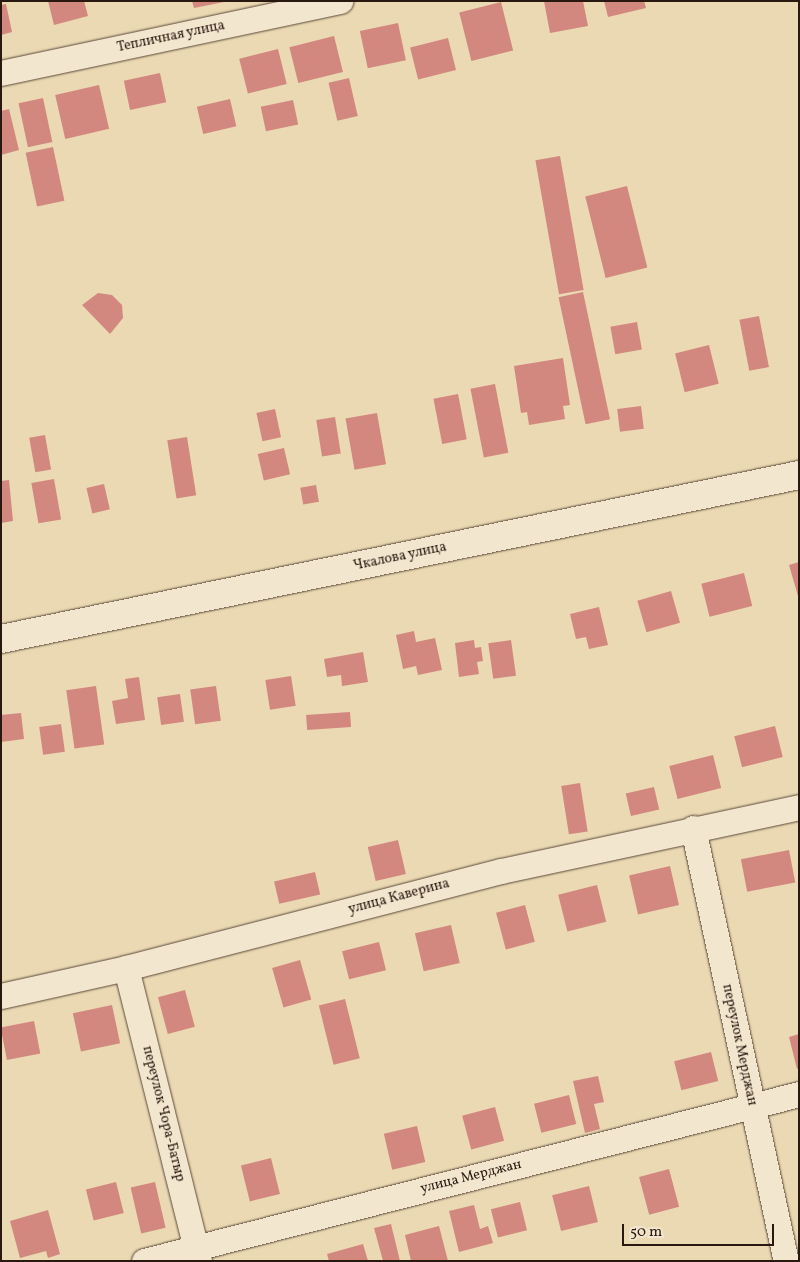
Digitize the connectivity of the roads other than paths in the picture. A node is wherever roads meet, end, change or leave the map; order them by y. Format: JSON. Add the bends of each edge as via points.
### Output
{"nodes":[{"id":1,"x":340,"y":1,"type":"edge"},
{"id":2,"x":1,"y":73,"type":"edge"},
{"id":3,"x":799,"y":475,"type":"edge"},
{"id":4,"x":1,"y":639,"type":"edge"},
{"id":5,"x":799,"y":807,"type":"edge"},
{"id":6,"x":693,"y":828,"type":"junction"},
{"id":7,"x":126,"y":968,"type":"junction"},
{"id":8,"x":1,"y":996,"type":"edge"},
{"id":9,"x":799,"y":1094,"type":"edge"},
{"id":10,"x":752,"y":1104,"type":"junction"},
{"id":11,"x":198,"y":1254,"type":"edge"},
{"id":12,"x":144,"y":1261,"type":"edge"},
{"id":13,"x":786,"y":1261,"type":"edge"}],
"edges":[{"from":1,"to":2,"type":"street","name":"Тепличная улица"},
{"from":3,"to":4,"type":"main road","name":"Чкалова улица"},
{"from":5,"to":6,"type":"street","name":"улица Каверина"},
{"from":6,"to":7,"type":"street","name":"улица Каверина","via":[[501,871]]},
{"from":6,"to":10,"type":"street","name":"переулок Мерджан"},
{"from":7,"to":8,"type":"street","name":"улица Каверина"},
{"from":7,"to":11,"type":"street","name":"переулок Чора-Батыр"},
{"from":9,"to":10,"type":"street","name":"улица Мерджан"},
{"from":10,"to":11,"type":"street","name":"улица Мерджан"},
{"from":10,"to":13,"type":"street","name":"переулок Мерджан"},
{"from":11,"to":12,"type":"street","name":"улица Мерджан"}]}
